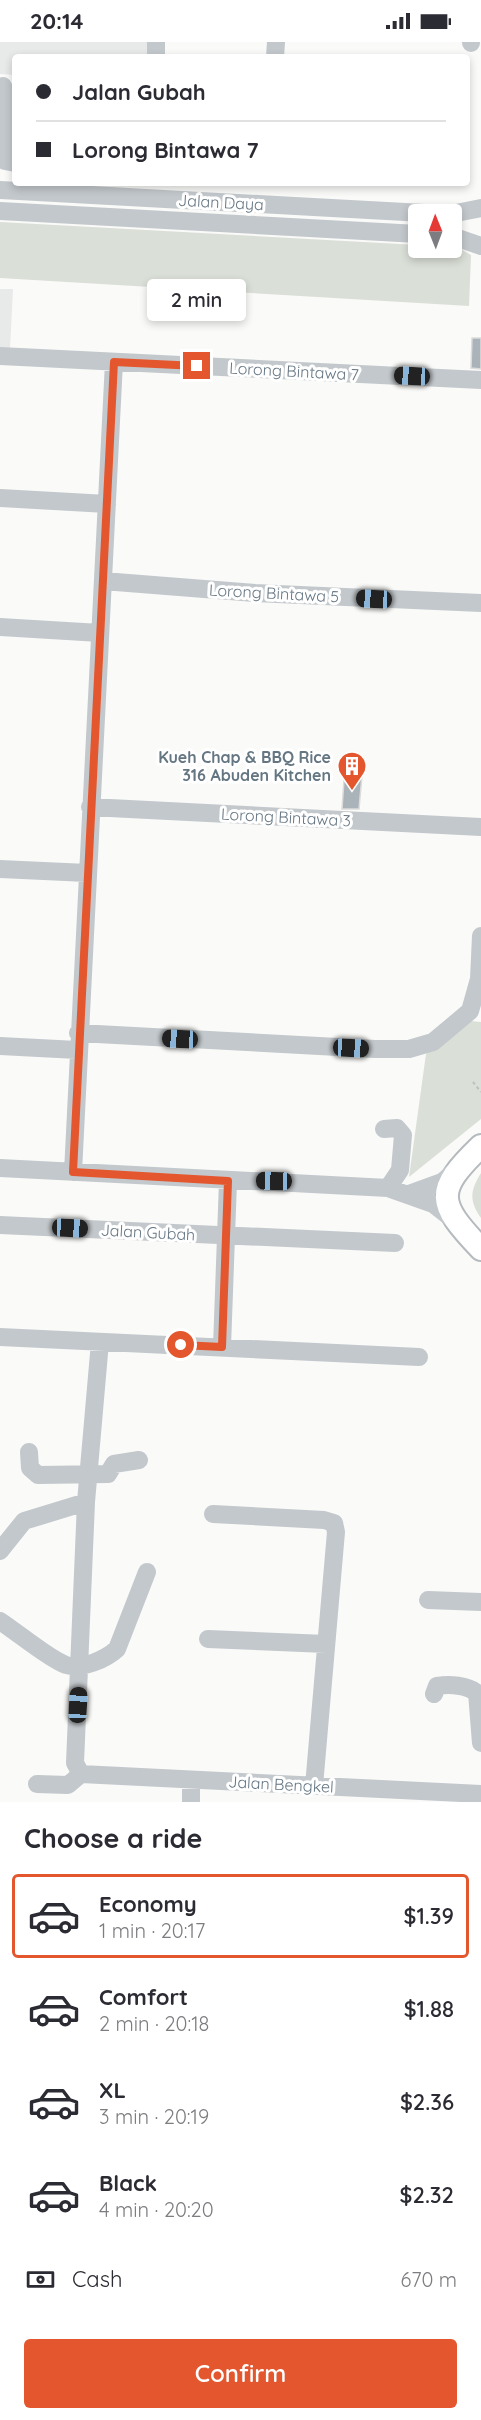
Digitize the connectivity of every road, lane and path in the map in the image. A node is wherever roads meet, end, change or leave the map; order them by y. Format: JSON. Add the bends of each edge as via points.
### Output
{"nodes":[{"id":1,"x":0,"y":87,"type":"edge"},
{"id":2,"x":12,"y":162,"type":"edge"},
{"id":3,"x":72,"y":189,"type":"edge"},
{"id":4,"x":0,"y":190,"type":"edge"},
{"id":5,"x":244,"y":203,"type":"junction"},
{"id":6,"x":481,"y":208,"type":"edge"},
{"id":7,"x":0,"y":211,"type":"edge"},
{"id":8,"x":408,"y":212,"type":"edge"},
{"id":9,"x":462,"y":212,"type":"edge"},
{"id":10,"x":281,"y":227,"type":"junction"},
{"id":11,"x":408,"y":233,"type":"edge"},
{"id":12,"x":462,"y":239,"type":"edge"},
{"id":13,"x":481,"y":246,"type":"edge"},
{"id":14,"x":0,"y":356,"type":"edge"},
{"id":15,"x":114,"y":362,"type":"junction"},
{"id":16,"x":481,"y":380,"type":"edge"},
{"id":17,"x":0,"y":498,"type":"edge"},
{"id":18,"x":107,"y":504,"type":"junction"},
{"id":19,"x":103,"y":581,"type":"junction"},
{"id":20,"x":481,"y":603,"type":"edge"},
{"id":21,"x":0,"y":627,"type":"edge"},
{"id":22,"x":100,"y":633,"type":"junction"},
{"id":23,"x":90,"y":807,"type":"junction"},
{"id":24,"x":481,"y":827,"type":"edge"},
{"id":25,"x":0,"y":869,"type":"edge"},
{"id":26,"x":87,"y":873,"type":"junction"},
{"id":27,"x":481,"y":936,"type":"edge"},
{"id":28,"x":78,"y":1042,"type":"junction"},
{"id":29,"x":0,"y":1046,"type":"edge"},
{"id":30,"x":473,"y":1082,"type":"dead end"},
{"id":31,"x":481,"y":1092,"type":"edge"},
{"id":32,"x":384,"y":1129,"type":"dead end"},
{"id":33,"x":481,"y":1146,"type":"edge"},
{"id":34,"x":0,"y":1168,"type":"edge"},
{"id":35,"x":455,"y":1171,"type":"junction"},
{"id":36,"x":73,"y":1172,"type":"junction"},
{"id":37,"x":228,"y":1181,"type":"junction"},
{"id":38,"x":388,"y":1188,"type":"junction"},
{"id":39,"x":410,"y":1194,"type":"junction"},
{"id":40,"x":455,"y":1221,"type":"junction"},
{"id":41,"x":0,"y":1225,"type":"edge"},
{"id":42,"x":225,"y":1235,"type":"junction"},
{"id":43,"x":395,"y":1243,"type":"dead end"},
{"id":44,"x":481,"y":1249,"type":"edge"},
{"id":45,"x":0,"y":1337,"type":"edge"},
{"id":46,"x":100,"y":1342,"type":"junction"},
{"id":47,"x":222,"y":1347,"type":"junction"},
{"id":48,"x":419,"y":1357,"type":"dead end"},
{"id":49,"x":29,"y":1452,"type":"dead end"},
{"id":50,"x":139,"y":1460,"type":"dead end"},
{"id":51,"x":89,"y":1473,"type":"junction"},
{"id":52,"x":86,"y":1502,"type":"junction"},
{"id":53,"x":213,"y":1514,"type":"dead end"},
{"id":54,"x":0,"y":1551,"type":"edge"},
{"id":55,"x":147,"y":1572,"type":"dead end"},
{"id":56,"x":428,"y":1600,"type":"dead end"},
{"id":57,"x":481,"y":1602,"type":"edge"},
{"id":58,"x":0,"y":1621,"type":"edge"},
{"id":59,"x":208,"y":1639,"type":"dead end"},
{"id":60,"x":326,"y":1644,"type":"junction"},
{"id":61,"x":79,"y":1667,"type":"junction"},
{"id":62,"x":434,"y":1694,"type":"dead end"},
{"id":63,"x":481,"y":1743,"type":"edge"},
{"id":64,"x":81,"y":1774,"type":"junction"},
{"id":65,"x":191,"y":1780,"type":"junction"},
{"id":66,"x":37,"y":1784,"type":"dead end"},
{"id":67,"x":314,"y":1786,"type":"junction"},
{"id":68,"x":481,"y":1794,"type":"edge"},
{"id":69,"x":191,"y":1802,"type":"edge"}],
"edges":[{"from":1,"to":2,"type":"street","via":[[6,95],[4,161]]},
{"from":3,"to":4,"type":"street","name":"Jalan Daya"},
{"from":3,"to":5,"type":"street","name":"Jalan Daya"},
{"from":5,"to":8,"type":"street","name":"Jalan Daya"},
{"from":5,"to":10,"type":"street","via":[[259,219]]},
{"from":6,"to":9,"type":"street"},
{"from":7,"to":10,"type":"street","name":"Jalan Daya"},
{"from":10,"to":11,"type":"street","name":"Jalan Daya"},
{"from":12,"to":13,"type":"street"},
{"from":14,"to":15,"type":"street","name":"Lorong Bintawa 7"},
{"from":15,"to":16,"type":"street","name":"Lorong Bintawa 7"},
{"from":15,"to":18,"type":"street"},
{"from":17,"to":18,"type":"street"},
{"from":18,"to":19,"type":"street"},
{"from":19,"to":20,"type":"street","name":"Lorong Bintawa 5","via":[[255,593]]},
{"from":19,"to":22,"type":"street"},
{"from":21,"to":22,"type":"street"},
{"from":22,"to":23,"type":"street"},
{"from":23,"to":24,"type":"street","name":"Lorong Bintawa 3"},
{"from":23,"to":26,"type":"street"},
{"from":25,"to":26,"type":"street"},
{"from":26,"to":28,"type":"street"},
{"from":27,"to":28,"type":"street","via":[[479,979],[470,1011],[433,1042],[409,1049]]},
{"from":28,"to":29,"type":"street"},
{"from":28,"to":36,"type":"street"},
{"from":30,"to":31,"type":"path"},
{"from":32,"to":38,"type":"street","via":[[397,1128],[403,1135],[400,1170]]},
{"from":33,"to":35,"type":"main road"},
{"from":34,"to":36,"type":"street"},
{"from":35,"to":39,"type":"street","via":[[442,1182]]},
{"from":35,"to":40,"type":"main road","via":[[447,1194]]},
{"from":36,"to":37,"type":"street"},
{"from":37,"to":38,"type":"street"},
{"from":37,"to":42,"type":"street"},
{"from":38,"to":39,"type":"street"},
{"from":39,"to":40,"type":"street","via":[[433,1204]]},
{"from":40,"to":44,"type":"main road"},
{"from":41,"to":42,"type":"street","name":"Jalan Gubah"},
{"from":42,"to":43,"type":"street","name":"Jalan Gubah"},
{"from":42,"to":47,"type":"street"},
{"from":45,"to":46,"type":"street"},
{"from":46,"to":47,"type":"street"},
{"from":46,"to":51,"type":"street"},
{"from":47,"to":48,"type":"street"},
{"from":49,"to":51,"type":"street","via":[[34,1473]]},
{"from":50,"to":51,"type":"street","via":[[114,1464],[108,1474]]},
{"from":51,"to":52,"type":"street"},
{"from":52,"to":54,"type":"street","via":[[24,1521]]},
{"from":52,"to":61,"type":"street"},
{"from":53,"to":60,"type":"street","via":[[334,1523]]},
{"from":55,"to":61,"type":"street","via":[[117,1648],[110,1655]]},
{"from":56,"to":57,"type":"street"},
{"from":58,"to":61,"type":"street","via":[[65,1665]]},
{"from":59,"to":60,"type":"street"},
{"from":60,"to":67,"type":"street"},
{"from":61,"to":64,"type":"street","via":[[75,1763]]},
{"from":62,"to":63,"type":"street","via":[[437,1686],[445,1685],[470,1688],[477,1693]]},
{"from":64,"to":65,"type":"street","name":"Jalan Bengkel"},
{"from":64,"to":66,"type":"street","via":[[68,1785]]},
{"from":65,"to":67,"type":"street","name":"Jalan Bengkel"},
{"from":65,"to":69,"type":"street"},
{"from":67,"to":68,"type":"street","name":"Jalan Bengkel"}]}
